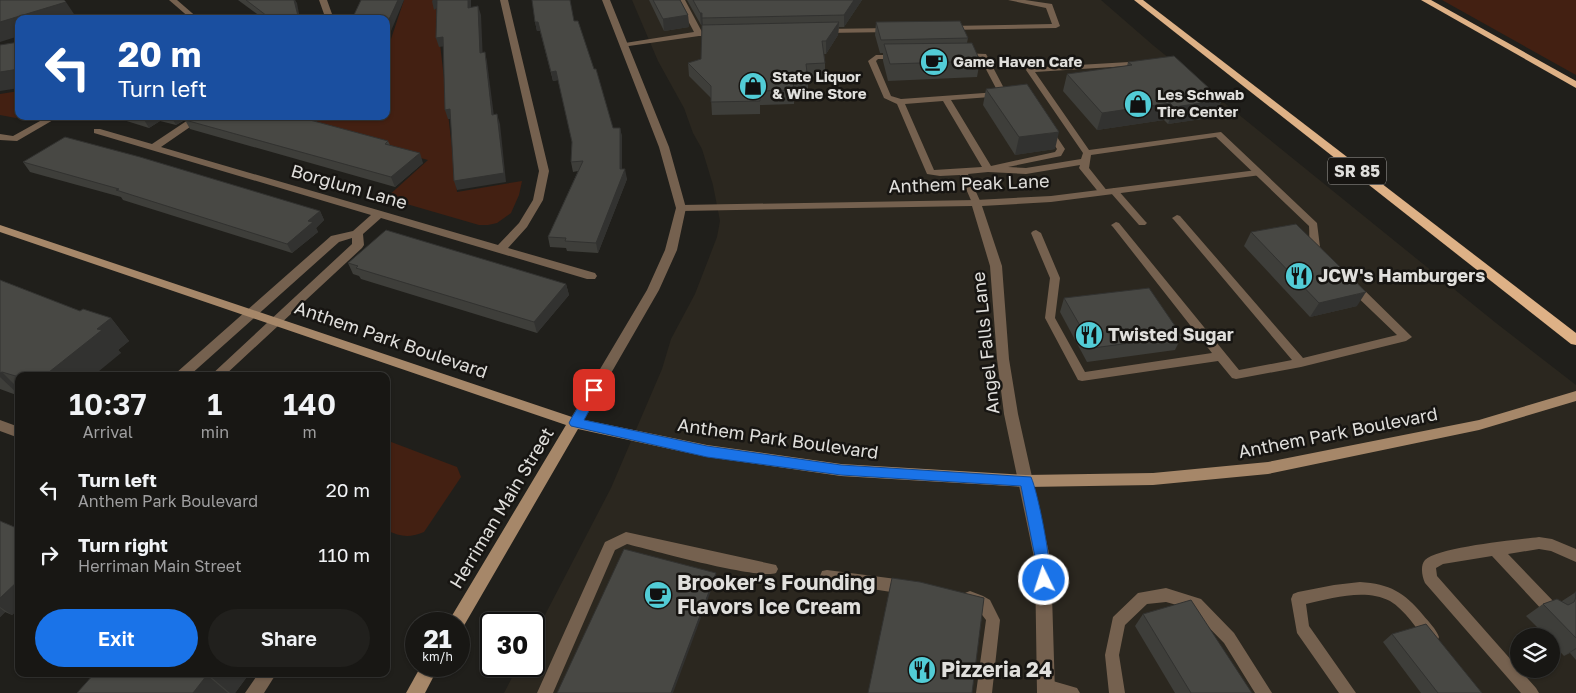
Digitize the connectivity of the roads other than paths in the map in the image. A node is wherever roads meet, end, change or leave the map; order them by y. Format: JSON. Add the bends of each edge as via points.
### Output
{"nodes":[{"id":1,"x":174,"y":0,"type":"edge"},
{"id":2,"x":323,"y":0,"type":"edge"},
{"id":3,"x":504,"y":0,"type":"edge"},
{"id":4,"x":606,"y":0,"type":"edge"},
{"id":5,"x":681,"y":0,"type":"edge"},
{"id":6,"x":1012,"y":0,"type":"edge"},
{"id":7,"x":1138,"y":0,"type":"edge"},
{"id":8,"x":1425,"y":0,"type":"edge"},
{"id":9,"x":191,"y":15,"type":"edge"},
{"id":10,"x":328,"y":15,"type":"edge"},
{"id":11,"x":940,"y":29,"type":"edge"},
{"id":12,"x":901,"y":30,"type":"edge"},
{"id":13,"x":815,"y":32,"type":"edge"},
{"id":14,"x":699,"y":34,"type":"junction"},
{"id":15,"x":728,"y":34,"type":"edge"},
{"id":16,"x":625,"y":45,"type":"junction"},
{"id":17,"x":955,"y":55,"type":"edge"},
{"id":18,"x":906,"y":56,"type":"edge"},
{"id":19,"x":1146,"y":63,"type":"edge"},
{"id":20,"x":1576,"y":85,"type":"edge"},
{"id":21,"x":1013,"y":93,"type":"edge"},
{"id":22,"x":1003,"y":94,"type":"junction"},
{"id":23,"x":946,"y":99,"type":"junction"},
{"id":24,"x":900,"y":102,"type":"junction"},
{"id":25,"x":49,"y":120,"type":"edge"},
{"id":26,"x":195,"y":120,"type":"edge"},
{"id":27,"x":1044,"y":124,"type":"edge"},
{"id":28,"x":97,"y":131,"type":"dead end"},
{"id":29,"x":0,"y":137,"type":"edge"},
{"id":30,"x":152,"y":148,"type":"junction"},
{"id":31,"x":1087,"y":157,"type":"junction"},
{"id":32,"x":988,"y":169,"type":"junction"},
{"id":33,"x":963,"y":172,"type":"junction"},
{"id":34,"x":1257,"y":173,"type":"junction"},
{"id":35,"x":1109,"y":192,"type":"junction"},
{"id":36,"x":976,"y":203,"type":"junction"},
{"id":37,"x":681,"y":208,"type":"junction"},
{"id":38,"x":379,"y":214,"type":"junction"},
{"id":39,"x":1177,"y":218,"type":"dead end"},
{"id":40,"x":1142,"y":223,"type":"dead end"},
{"id":41,"x":1116,"y":225,"type":"dead end"},
{"id":42,"x":0,"y":228,"type":"edge"},
{"id":43,"x":357,"y":233,"type":"junction"},
{"id":44,"x":1036,"y":233,"type":"dead end"},
{"id":45,"x":500,"y":250,"type":"junction"},
{"id":46,"x":1329,"y":262,"type":"edge"},
{"id":47,"x":592,"y":276,"type":"dead end"},
{"id":48,"x":1343,"y":276,"type":"edge"},
{"id":49,"x":252,"y":313,"type":"junction"},
{"id":50,"x":276,"y":320,"type":"junction"},
{"id":51,"x":1576,"y":340,"type":"edge"},
{"id":52,"x":1220,"y":356,"type":"junction"},
{"id":53,"x":1301,"y":363,"type":"junction"},
{"id":54,"x":186,"y":372,"type":"edge"},
{"id":55,"x":220,"y":372,"type":"edge"},
{"id":56,"x":1576,"y":396,"type":"edge"},
{"id":57,"x":576,"y":423,"type":"junction"},
{"id":58,"x":0,"y":425,"type":"edge"},
{"id":59,"x":15,"y":431,"type":"edge"},
{"id":60,"x":1026,"y":481,"type":"junction"},
{"id":61,"x":1495,"y":550,"type":"junction"},
{"id":62,"x":1576,"y":556,"type":"edge"},
{"id":63,"x":771,"y":569,"type":"dead end"},
{"id":64,"x":827,"y":576,"type":"dead end"},
{"id":65,"x":918,"y":590,"type":"edge"},
{"id":66,"x":957,"y":596,"type":"edge"},
{"id":67,"x":1550,"y":608,"type":"edge"},
{"id":68,"x":463,"y":612,"type":"edge"},
{"id":69,"x":1442,"y":649,"type":"edge"},
{"id":70,"x":266,"y":677,"type":"edge"},
{"id":71,"x":424,"y":677,"type":"edge"},
{"id":72,"x":1046,"y":690,"type":"edge"},
{"id":73,"x":254,"y":693,"type":"edge"},
{"id":74,"x":415,"y":693,"type":"edge"},
{"id":75,"x":545,"y":693,"type":"edge"},
{"id":76,"x":984,"y":693,"type":"edge"},
{"id":77,"x":1072,"y":693,"type":"edge"},
{"id":78,"x":1117,"y":693,"type":"edge"},
{"id":79,"x":1264,"y":693,"type":"edge"},
{"id":80,"x":1348,"y":693,"type":"edge"},
{"id":81,"x":1531,"y":693,"type":"edge"}],
"edges":[{"from":1,"to":9,"type":"lane"},
{"from":2,"to":10,"type":"street"},
{"from":3,"to":45,"type":"street","via":[[544,171],[538,200],[523,225]]},
{"from":4,"to":16,"type":"street","name":"Herriman Main Street"},
{"from":5,"to":14,"type":"lane"},
{"from":6,"to":11,"type":"lane","via":[[1049,6],[1056,26]]},
{"from":7,"to":51,"type":"highway","number":"SR 85"},
{"from":8,"to":20,"type":"highway"},
{"from":12,"to":13,"type":"lane"},
{"from":14,"to":15,"type":"lane"},
{"from":14,"to":16,"type":"lane"},
{"from":16,"to":37,"type":"street","name":"Herriman Main Street","via":[[664,147]]},
{"from":17,"to":22,"type":"lane","via":[[983,56]]},
{"from":18,"to":24,"type":"lane","via":[[876,57],[872,62],[888,98]]},
{"from":19,"to":31,"type":"lane","via":[[1030,70]]},
{"from":21,"to":22,"type":"lane"},
{"from":22,"to":23,"type":"lane"},
{"from":23,"to":24,"type":"lane"},
{"from":23,"to":32,"type":"lane"},
{"from":24,"to":33,"type":"lane","via":[[930,172]]},
{"from":25,"to":29,"type":"lane","via":[[14,139]]},
{"from":26,"to":30,"type":"street"},
{"from":27,"to":32,"type":"lane","via":[[1061,149],[1058,154]]},
{"from":28,"to":30,"type":"street","name":"Borglum Lane"},
{"from":30,"to":38,"type":"street","name":"Borglum Lane"},
{"from":31,"to":32,"type":"lane","via":[[1026,171]]},
{"from":31,"to":34,"type":"lane","via":[[1218,134]]},
{"from":31,"to":35,"type":"lane","via":[[1084,168]]},
{"from":32,"to":33,"type":"lane"},
{"from":33,"to":36,"type":"lane"},
{"from":34,"to":35,"type":"street","name":"Anthem Peak Lane"},
{"from":34,"to":46,"type":"lane","via":[[1314,224],[1315,248]]},
{"from":35,"to":36,"type":"street","name":"Anthem Peak Lane"},
{"from":35,"to":40,"type":"lane"},
{"from":36,"to":37,"type":"street","name":"Anthem Peak Lane"},
{"from":36,"to":60,"type":"street","name":"Angel Falls Lane","via":[[996,266],[1003,359]]},
{"from":37,"to":57,"type":"street","name":"Herriman Main Street","via":[[671,250],[653,290]]},
{"from":38,"to":43,"type":"street"},
{"from":38,"to":45,"type":"street","name":"Borglum Lane"},
{"from":39,"to":53,"type":"lane"},
{"from":41,"to":52,"type":"lane"},
{"from":42,"to":49,"type":"main road","name":"Anthem Park Boulevard"},
{"from":43,"to":49,"type":"street","via":[[334,239]]},
{"from":43,"to":50,"type":"street","via":[[358,245]]},
{"from":44,"to":52,"type":"lane","via":[[1055,278],[1050,318],[1082,377]]},
{"from":45,"to":47,"type":"street","name":"Borglum Lane"},
{"from":48,"to":53,"type":"lane","via":[[1406,337]]},
{"from":49,"to":50,"type":"main road","name":"Anthem Park Boulevard"},
{"from":49,"to":54,"type":"street"},
{"from":50,"to":55,"type":"street"},
{"from":50,"to":57,"type":"main road","name":"Anthem Park Boulevard"},
{"from":52,"to":53,"type":"lane","via":[[1236,375]]},
{"from":56,"to":60,"type":"main road","name":"Anthem Park Boulevard","via":[[1479,425],[1268,468],[1152,479]]},
{"from":57,"to":60,"type":"main road","name":"Anthem Park Boulevard","via":[[707,452],[841,470]]},
{"from":57,"to":68,"type":"main road","name":"Herriman Main Street"},
{"from":58,"to":59,"type":"street"},
{"from":60,"to":72,"type":"street","name":"Angel Falls Lane","via":[[1043,562]]},
{"from":61,"to":62,"type":"lane","via":[[1539,543]]},
{"from":61,"to":67,"type":"lane"},
{"from":61,"to":81,"type":"lane","via":[[1440,558],[1429,565],[1430,578]]},
{"from":63,"to":75,"type":"lane","via":[[626,538],[610,546]]},
{"from":64,"to":65,"type":"lane"},
{"from":66,"to":76,"type":"lane","via":[[976,599],[990,610],[993,620]]},
{"from":69,"to":80,"type":"lane","via":[[1396,598],[1370,590],[1335,591],[1298,599],[1302,628]]},
{"from":70,"to":73,"type":"street"},
{"from":71,"to":74,"type":"main road"},
{"from":72,"to":77,"type":"lane"},
{"from":78,"to":79,"type":"lane","via":[[1112,655],[1118,622],[1143,598],[1166,595],[1196,604],[1229,638]]}]}
